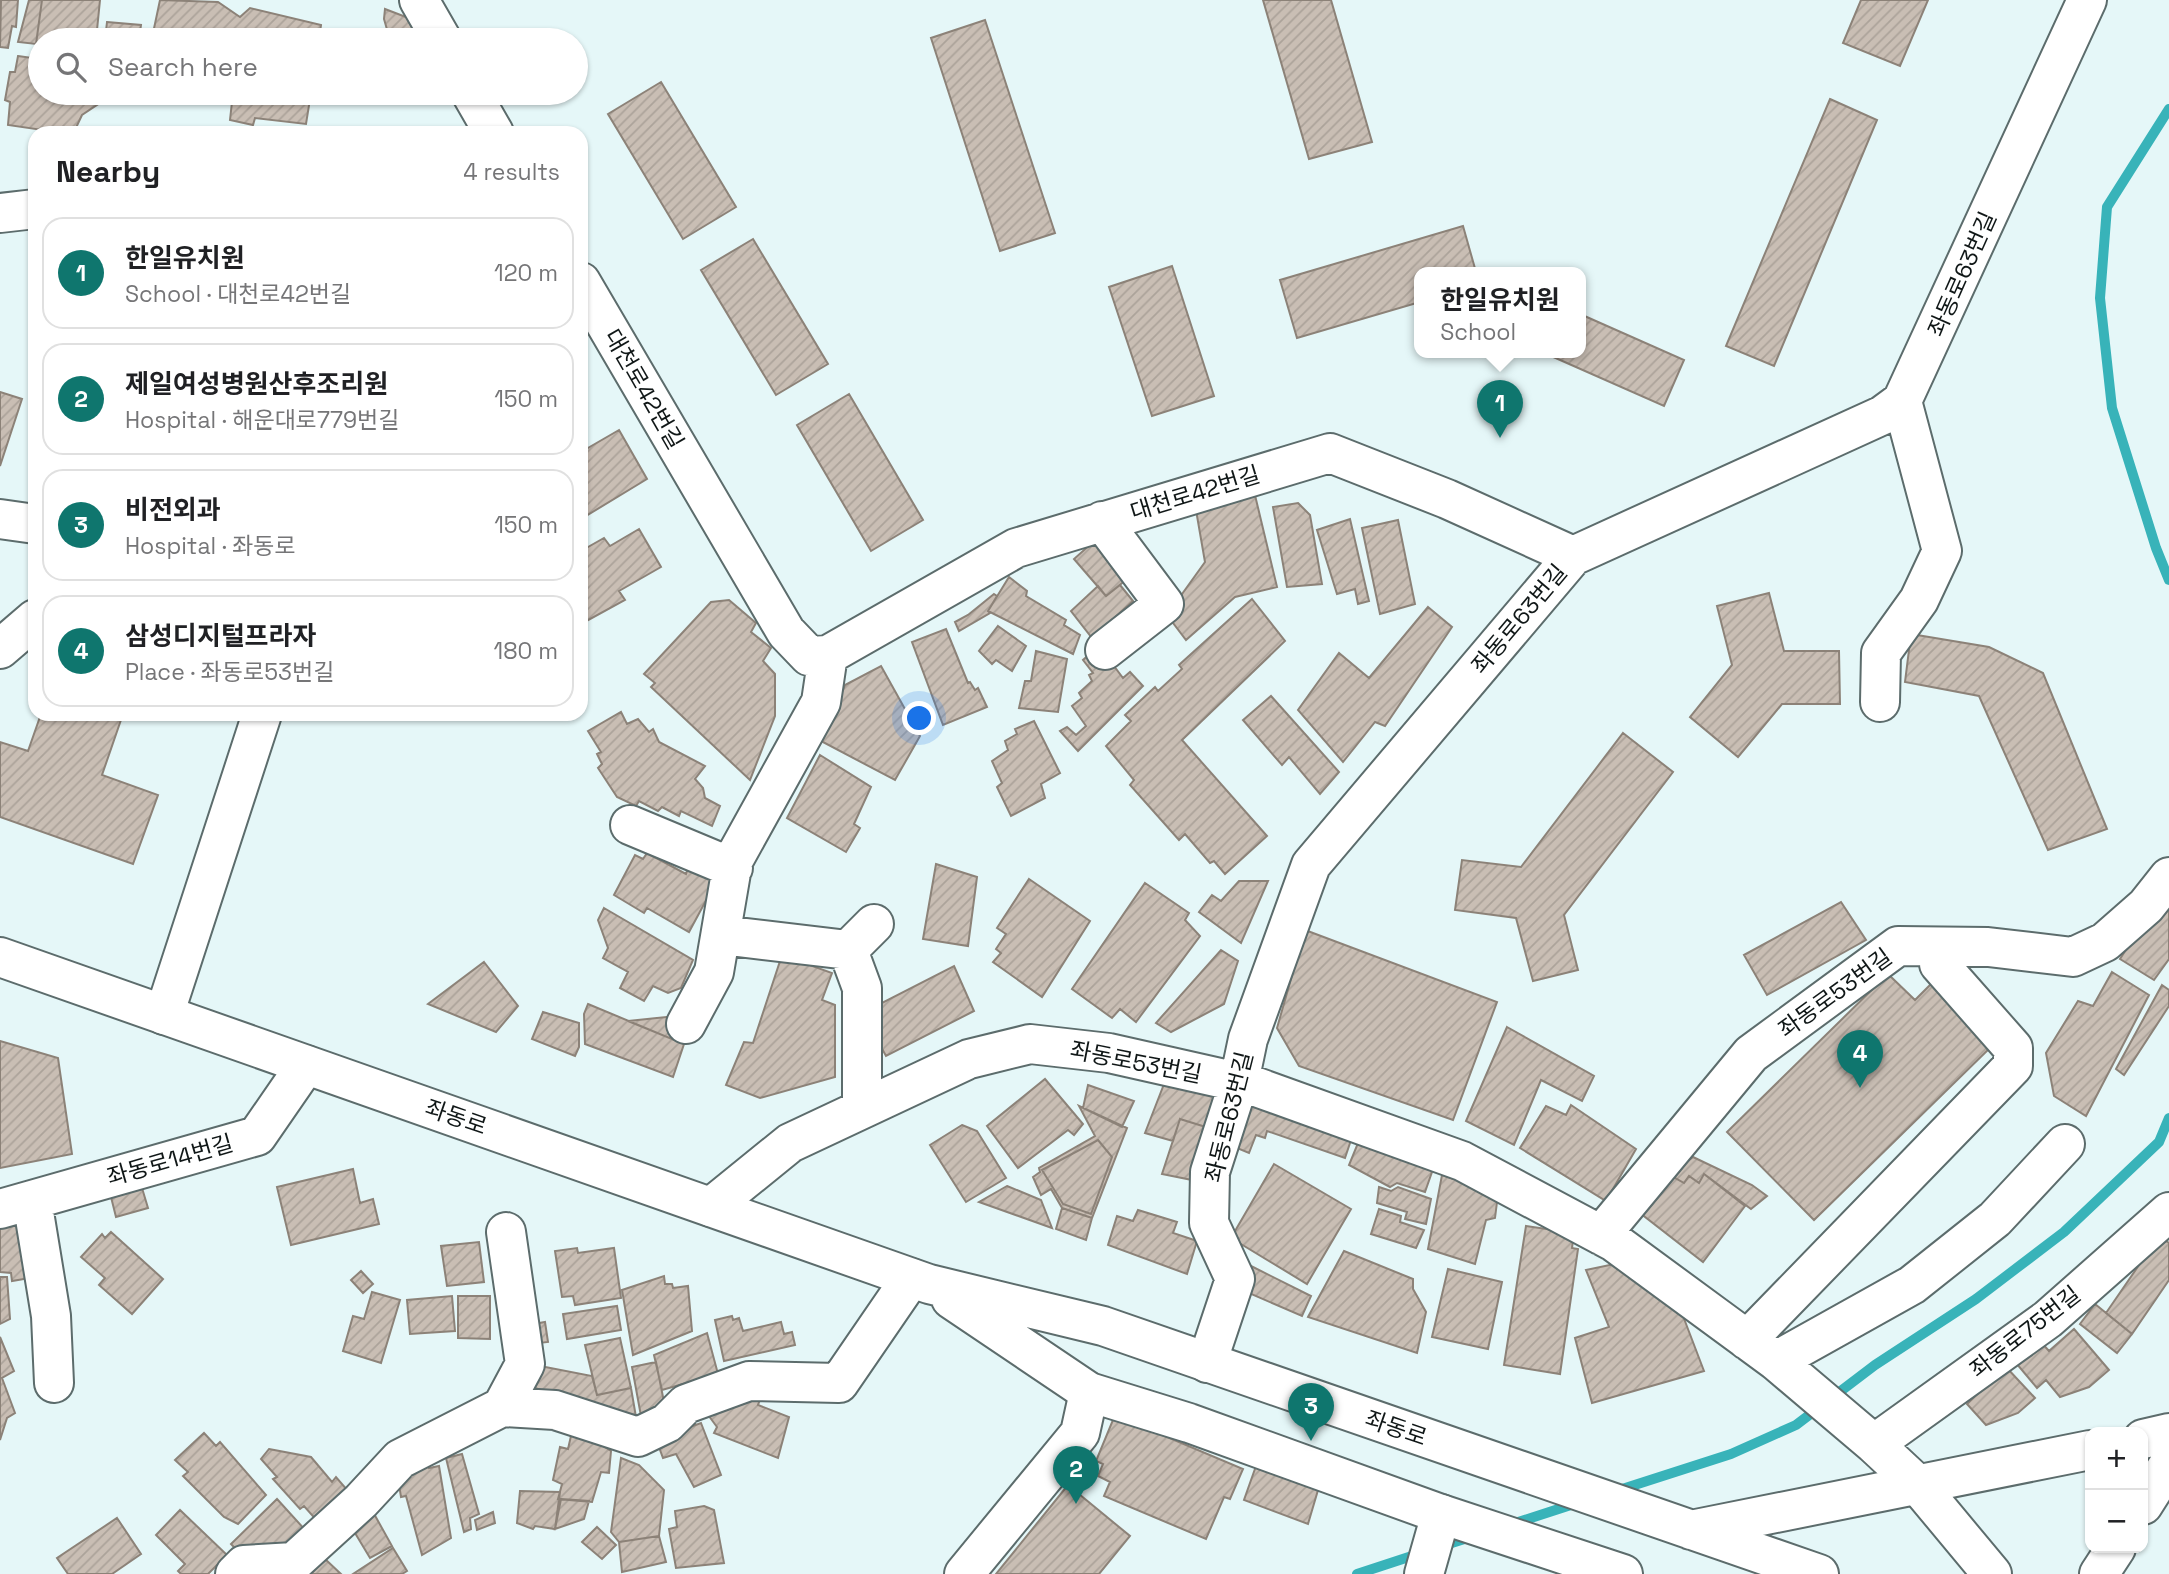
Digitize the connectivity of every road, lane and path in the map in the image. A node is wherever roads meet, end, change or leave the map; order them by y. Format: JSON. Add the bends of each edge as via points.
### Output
{"nodes":[{"id":1,"x":419,"y":0,"type":"edge"},
{"id":2,"x":2087,"y":0,"type":"edge"},
{"id":3,"x":435,"y":28,"type":"edge"},
{"id":4,"x":478,"y":105,"type":"edge"},
{"id":5,"x":490,"y":126,"type":"edge"},
{"id":6,"x":28,"y":210,"type":"edge"},
{"id":7,"x":0,"y":213,"type":"edge"},
{"id":8,"x":588,"y":294,"type":"edge"},
{"id":9,"x":1902,"y":401,"type":"junction"},
{"id":10,"x":0,"y":519,"type":"edge"},
{"id":11,"x":1102,"y":520,"type":"junction"},
{"id":12,"x":28,"y":523,"type":"edge"},
{"id":13,"x":1573,"y":556,"type":"junction"},
{"id":14,"x":28,"y":625,"type":"edge"},
{"id":15,"x":0,"y":649,"type":"edge"},
{"id":16,"x":1105,"y":650,"type":"dead end"},
{"id":17,"x":828,"y":655,"type":"junction"},
{"id":18,"x":1880,"y":702,"type":"dead end"},
{"id":19,"x":260,"y":721,"type":"edge"},
{"id":20,"x":631,"y":824,"type":"dead end"},
{"id":21,"x":733,"y":868,"type":"junction"},
{"id":22,"x":2169,"y":877,"type":"edge"},
{"id":23,"x":874,"y":924,"type":"dead end"},
{"id":24,"x":721,"y":935,"type":"junction"},
{"id":25,"x":848,"y":950,"type":"junction"},
{"id":26,"x":0,"y":957,"type":"edge"},
{"id":27,"x":1940,"y":964,"type":"dead end"},
{"id":28,"x":164,"y":1015,"type":"junction"},
{"id":29,"x":686,"y":1024,"type":"dead end"},
{"id":30,"x":306,"y":1065,"type":"junction"},
{"id":31,"x":1239,"y":1082,"type":"junction"},
{"id":32,"x":862,"y":1109,"type":"junction"},
{"id":33,"x":2065,"y":1144,"type":"dead end"},
{"id":34,"x":16,"y":1204,"type":"edge"},
{"id":35,"x":710,"y":1207,"type":"junction"},
{"id":36,"x":2169,"y":1212,"type":"edge"},
{"id":37,"x":506,"y":1232,"type":"dead end"},
{"id":38,"x":1601,"y":1235,"type":"junction"},
{"id":39,"x":920,"y":1281,"type":"junction"},
{"id":40,"x":1762,"y":1350,"type":"junction"},
{"id":41,"x":1207,"y":1363,"type":"junction"},
{"id":42,"x":54,"y":1382,"type":"dead end"},
{"id":43,"x":1089,"y":1392,"type":"junction"},
{"id":44,"x":502,"y":1407,"type":"junction"},
{"id":45,"x":2169,"y":1433,"type":"edge"},
{"id":46,"x":2148,"y":1438,"type":"edge"},
{"id":47,"x":1874,"y":1444,"type":"junction"},
{"id":48,"x":2085,"y":1451,"type":"edge"},
{"id":49,"x":2169,"y":1464,"type":"edge"},
{"id":50,"x":1918,"y":1485,"type":"junction"},
{"id":51,"x":2148,"y":1497,"type":"edge"},
{"id":52,"x":1441,"y":1514,"type":"junction"},
{"id":53,"x":1687,"y":1530,"type":"junction"},
{"id":54,"x":2113,"y":1553,"type":"edge"},
{"id":55,"x":235,"y":1574,"type":"edge"},
{"id":56,"x":964,"y":1574,"type":"edge"},
{"id":57,"x":1424,"y":1574,"type":"edge"},
{"id":58,"x":1623,"y":1574,"type":"edge"},
{"id":59,"x":1819,"y":1574,"type":"edge"},
{"id":60,"x":1992,"y":1574,"type":"edge"},
{"id":61,"x":2099,"y":1574,"type":"edge"}],
"edges":[{"from":1,"to":3,"type":"street"},
{"from":2,"to":9,"type":"street","name":"좌동로63번길"},
{"from":4,"to":5,"type":"street"},
{"from":6,"to":7,"type":"street"},
{"from":8,"to":17,"type":"street","name":"대천로42번길","via":[[786,632],[809,656]]},
{"from":9,"to":13,"type":"street","name":"좌동로63번길","via":[[1883,415]]},
{"from":9,"to":18,"type":"street","via":[[1942,551],[1919,600],[1881,653]]},
{"from":10,"to":12,"type":"street"},
{"from":11,"to":13,"type":"street","name":"대천로42번길","via":[[1330,453]]},
{"from":11,"to":16,"type":"street","via":[[1164,604]]},
{"from":11,"to":17,"type":"street","name":"대천로42번길","via":[[1016,548]]},
{"from":13,"to":31,"type":"street","name":"좌동로63번길","via":[[1311,865],[1248,1040]]},
{"from":14,"to":15,"type":"street"},
{"from":17,"to":21,"type":"street","via":[[821,702]]},
{"from":19,"to":28,"type":"street"},
{"from":20,"to":21,"type":"street"},
{"from":21,"to":24,"type":"street"},
{"from":22,"to":38,"type":"street","name":"좌동로53번길","via":[[2146,906],[2105,942],[2073,957],[1988,947],[1898,946],[1751,1054]]},
{"from":23,"to":25,"type":"street"},
{"from":24,"to":25,"type":"street"},
{"from":24,"to":29,"type":"street","via":[[715,972]]},
{"from":25,"to":32,"type":"street","via":[[862,988]]},
{"from":26,"to":28,"type":"street","name":"좌동로"},
{"from":27,"to":40,"type":"street","via":[[2013,1048],[2012,1066]]},
{"from":28,"to":30,"type":"street","name":"좌동로"},
{"from":30,"to":34,"type":"street","name":"좌동로14번길","via":[[257,1136]]},
{"from":30,"to":35,"type":"street","name":"좌동로"},
{"from":31,"to":32,"type":"street","name":"좌동로53번길","via":[[1109,1053],[1030,1044],[970,1059]]},
{"from":31,"to":38,"type":"street","name":"좌동로53번길","via":[[1462,1161]]},
{"from":31,"to":41,"type":"street","name":"좌동로63번길","via":[[1210,1172],[1209,1223],[1236,1279]]},
{"from":32,"to":35,"type":"street","name":"좌동로53번길","via":[[790,1143]]},
{"from":33,"to":40,"type":"street","via":[[1995,1219],[1912,1285]]},
{"from":34,"to":42,"type":"street","via":[[51,1315]]},
{"from":35,"to":39,"type":"street","name":"좌동로"},
{"from":36,"to":47,"type":"street","name":"좌동로75번길","via":[[2048,1319]]},
{"from":37,"to":44,"type":"street","via":[[525,1364]]},
{"from":38,"to":40,"type":"street","name":"좌동로53번길"},
{"from":39,"to":41,"type":"street","name":"좌동로","via":[[1104,1326]]},
{"from":39,"to":43,"type":"street","name":"좌동로"},
{"from":39,"to":44,"type":"street","via":[[839,1383],[749,1381],[686,1404],[667,1423],[638,1437],[555,1410]]},
{"from":40,"to":47,"type":"street","name":"좌동로53번길"},
{"from":41,"to":53,"type":"street","name":"좌동로"},
{"from":43,"to":52,"type":"street","name":"좌동로"},
{"from":43,"to":56,"type":"street","via":[[1080,1433]]},
{"from":44,"to":55,"type":"street","via":[[400,1459],[294,1562],[244,1565]]},
{"from":45,"to":46,"type":"street"},
{"from":47,"to":50,"type":"street","name":"좌동로53번길"},
{"from":48,"to":50,"type":"street"},
{"from":49,"to":51,"type":"street"},
{"from":50,"to":53,"type":"street"},
{"from":50,"to":60,"type":"street","name":"좌동로53번길"},
{"from":52,"to":57,"type":"street"},
{"from":52,"to":58,"type":"street","name":"좌동로"},
{"from":53,"to":59,"type":"street","name":"좌동로"},
{"from":54,"to":61,"type":"street"}]}
